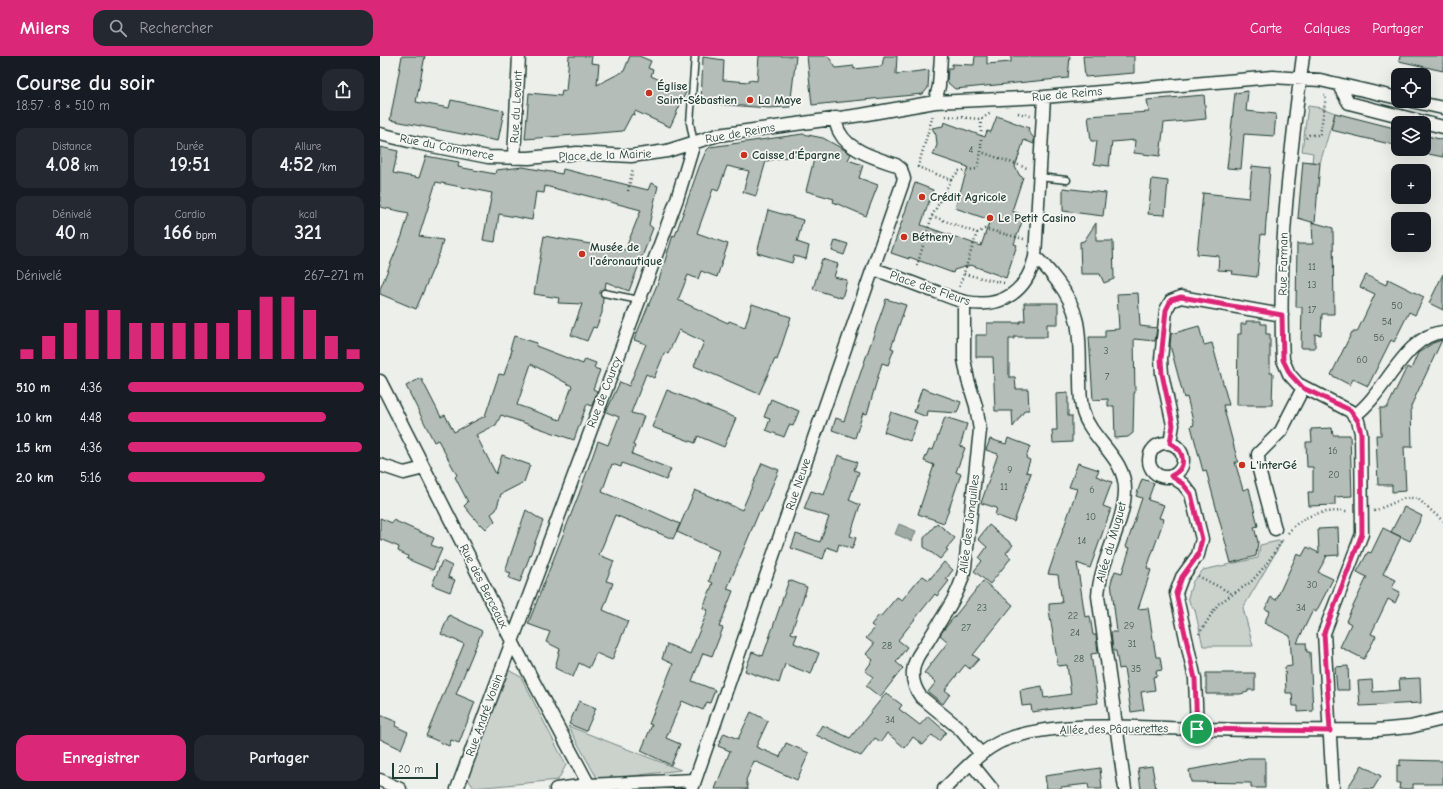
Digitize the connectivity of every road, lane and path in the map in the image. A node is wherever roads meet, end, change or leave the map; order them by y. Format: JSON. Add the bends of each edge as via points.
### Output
{"nodes":[{"id":1,"x":519,"y":56,"type":"edge"},
{"id":2,"x":695,"y":56,"type":"edge"},
{"id":3,"x":941,"y":56,"type":"edge"},
{"id":4,"x":1303,"y":56,"type":"edge"},
{"id":5,"x":1300,"y":77,"type":"junction"},
{"id":6,"x":1320,"y":80,"type":"junction"},
{"id":7,"x":1338,"y":84,"type":"junction"},
{"id":8,"x":1391,"y":96,"type":"edge"},
{"id":9,"x":1044,"y":97,"type":"junction"},
{"id":10,"x":935,"y":102,"type":"junction"},
{"id":11,"x":1431,"y":105,"type":"edge"},
{"id":12,"x":1443,"y":108,"type":"edge"},
{"id":13,"x":994,"y":112,"type":"dead end"},
{"id":14,"x":1014,"y":112,"type":"dead end"},
{"id":15,"x":1034,"y":116,"type":"dead end"},
{"id":16,"x":835,"y":118,"type":"junction"},
{"id":17,"x":981,"y":119,"type":"junction"},
{"id":18,"x":1443,"y":127,"type":"edge"},
{"id":19,"x":380,"y":134,"type":"edge"},
{"id":20,"x":1292,"y":139,"type":"junction"},
{"id":21,"x":694,"y":143,"type":"junction"},
{"id":22,"x":980,"y":152,"type":"junction"},
{"id":23,"x":636,"y":156,"type":"junction"},
{"id":24,"x":514,"y":158,"type":"junction"},
{"id":25,"x":1035,"y":173,"type":"junction"},
{"id":26,"x":951,"y":180,"type":"junction"},
{"id":27,"x":1067,"y":180,"type":"dead end"},
{"id":28,"x":628,"y":191,"type":"dead end"},
{"id":29,"x":932,"y":216,"type":"junction"},
{"id":30,"x":977,"y":233,"type":"junction"},
{"id":31,"x":1025,"y":244,"type":"dead end"},
{"id":32,"x":1035,"y":257,"type":"junction"},
{"id":33,"x":916,"y":266,"type":"dead end"},
{"id":34,"x":873,"y":269,"type":"junction"},
{"id":35,"x":964,"y":274,"type":"junction"},
{"id":36,"x":1008,"y":281,"type":"dead end"},
{"id":37,"x":604,"y":293,"type":"dead end"},
{"id":38,"x":639,"y":300,"type":"junction"},
{"id":39,"x":960,"y":300,"type":"junction"},
{"id":40,"x":1282,"y":315,"type":"junction"},
{"id":41,"x":1443,"y":332,"type":"edge"},
{"id":42,"x":380,"y":381,"type":"edge"},
{"id":43,"x":1303,"y":388,"type":"junction"},
{"id":44,"x":1355,"y":415,"type":"junction"},
{"id":45,"x":1170,"y":443,"type":"junction"},
{"id":46,"x":380,"y":466,"type":"edge"},
{"id":47,"x":424,"y":468,"type":"junction"},
{"id":48,"x":1171,"y":476,"type":"junction"},
{"id":49,"x":1275,"y":529,"type":"dead end"},
{"id":50,"x":1283,"y":540,"type":"dead end"},
{"id":51,"x":1187,"y":570,"type":"junction"},
{"id":52,"x":1231,"y":593,"type":"junction"},
{"id":53,"x":512,"y":641,"type":"junction"},
{"id":54,"x":1189,"y":650,"type":"junction"},
{"id":55,"x":1443,"y":719,"type":"edge"},
{"id":56,"x":1116,"y":727,"type":"junction"},
{"id":57,"x":1197,"y":729,"type":"junction"},
{"id":58,"x":1330,"y":731,"type":"junction"},
{"id":59,"x":981,"y":754,"type":"junction"},
{"id":60,"x":971,"y":763,"type":"junction"},
{"id":61,"x":380,"y":780,"type":"edge"},
{"id":62,"x":694,"y":785,"type":"edge"},
{"id":63,"x":589,"y":787,"type":"edge"},
{"id":64,"x":400,"y":789,"type":"edge"},
{"id":65,"x":457,"y":789,"type":"edge"},
{"id":66,"x":556,"y":789,"type":"edge"},
{"id":67,"x":944,"y":789,"type":"edge"},
{"id":68,"x":992,"y":789,"type":"edge"},
{"id":69,"x":1125,"y":789,"type":"edge"},
{"id":70,"x":1333,"y":789,"type":"edge"}],
"edges":[{"from":1,"to":24,"type":"street","name":"Rue du Levant"},
{"from":2,"to":21,"type":"lane","via":[[690,123]]},
{"from":3,"to":10,"type":"street"},
{"from":4,"to":5,"type":"street","name":"Rue Farman"},
{"from":5,"to":6,"type":"street","name":"Rue de Reims"},
{"from":5,"to":9,"type":"street","name":"Rue de Reims","via":[[1265,77]]},
{"from":5,"to":20,"type":"street","name":"Rue Farman"},
{"from":6,"to":7,"type":"street","name":"Rue de Reims"},
{"from":6,"to":20,"type":"path","via":[[1320,90],[1326,96],[1320,135],[1309,135],[1304,140]]},
{"from":7,"to":8,"type":"street","name":"Rue de Reims"},
{"from":7,"to":18,"type":"street","via":[[1349,103]]},
{"from":9,"to":10,"type":"street","name":"Rue de Reims"},
{"from":9,"to":25,"type":"street","name":"Place des Fleurs"},
{"from":10,"to":16,"type":"street","name":"Rue de Reims"},
{"from":11,"to":12,"type":"street"},
{"from":13,"to":17,"type":"path"},
{"from":14,"to":15,"type":"path"},
{"from":16,"to":21,"type":"street","name":"Rue de Reims","via":[[718,135]]},
{"from":16,"to":34,"type":"street","name":"Rue Neuve","via":[[844,139],[855,148],[896,165],[901,169],[904,179]]},
{"from":17,"to":22,"type":"path"},
{"from":17,"to":26,"type":"path","via":[[933,115],[918,167]]},
{"from":19,"to":24,"type":"street","name":"Rue du Commerce","via":[[488,157]]},
{"from":20,"to":40,"type":"street","name":"Rue Farman","via":[[1284,218]]},
{"from":21,"to":23,"type":"street","name":"Place de la Mairie","via":[[668,151]]},
{"from":21,"to":38,"type":"street","name":"Rue de Courcy","via":[[677,199]]},
{"from":22,"to":25,"type":"path"},
{"from":22,"to":26,"type":"path","via":[[977,169],[959,171]]},
{"from":23,"to":24,"type":"street","name":"Place de la Mairie","via":[[577,153]]},
{"from":23,"to":28,"type":"path"},
{"from":25,"to":27,"type":"lane"},
{"from":25,"to":32,"type":"street","name":"Place des Fleurs"},
{"from":26,"to":29,"type":"path"},
{"from":29,"to":30,"type":"path"},
{"from":29,"to":33,"type":"path"},
{"from":30,"to":31,"type":"path","via":[[985,229],[1024,238]]},
{"from":30,"to":35,"type":"path"},
{"from":32,"to":39,"type":"street","name":"Place des Fleurs","via":[[1028,277],[1014,294],[990,302]]},
{"from":32,"to":56,"type":"street","name":"Allée du Muguet","via":[[1046,266],[1070,299],[1077,316],[1083,412],[1115,459],[1125,484],[1124,501],[1098,596]]},
{"from":34,"to":39,"type":"street","name":"Place des Fleurs"},
{"from":34,"to":62,"type":"street","name":"Rue Neuve"},
{"from":35,"to":36,"type":"path","via":[[1004,284]]},
{"from":35,"to":39,"type":"path"},
{"from":37,"to":38,"type":"lane"},
{"from":38,"to":53,"type":"street","name":"Rue de Courcy"},
{"from":39,"to":59,"type":"street","name":"Allée des Jonquilles","via":[[964,359],[980,430],[965,567],[955,596],[917,657],[913,677],[916,690],[921,697],[960,729]]},
{"from":40,"to":43,"type":"street","name":"Rue Farman","via":[[1283,360],[1290,374]]},
{"from":40,"to":45,"type":"street","via":[[1181,297],[1171,300],[1166,310],[1161,359],[1173,425]]},
{"from":41,"to":44,"type":"street","via":[[1426,336],[1416,344],[1374,399]]},
{"from":42,"to":47,"type":"street","name":"Rue des Berceaux"},
{"from":43,"to":44,"type":"street","name":"Rue Farman","via":[[1344,407]]},
{"from":43,"to":49,"type":"street","via":[[1281,431],[1258,454]]},
{"from":44,"to":58,"type":"street","via":[[1360,426],[1362,445],[1363,526],[1358,548],[1324,633]]},
{"from":45,"to":48,"type":"street","via":[[1180,449],[1183,460],[1180,470]]},
{"from":45,"to":48,"type":"street","via":[[1164,443],[1152,450],[1150,463],[1157,474]]},
{"from":46,"to":47,"type":"street","via":[[404,474]]},
{"from":47,"to":53,"type":"street","name":"Rue des Berceaux"},
{"from":48,"to":51,"type":"street","via":[[1183,484],[1191,494],[1202,539],[1198,555]]},
{"from":50,"to":52,"type":"path","via":[[1251,582]]},
{"from":51,"to":52,"type":"path"},
{"from":51,"to":54,"type":"street","via":[[1176,593]]},
{"from":52,"to":54,"type":"path","via":[[1218,604]]},
{"from":53,"to":63,"type":"street","name":"Rue des Berceaux"},
{"from":53,"to":65,"type":"street","name":"Rue André Voisin"},
{"from":54,"to":57,"type":"street","via":[[1195,679]]},
{"from":55,"to":58,"type":"street","name":"Allée des Pâquerettes","via":[[1397,729]]},
{"from":56,"to":57,"type":"street","name":"Allée des Pâquerettes"},
{"from":56,"to":59,"type":"street","name":"Allée des Pâquerettes","via":[[1035,732],[1004,740]]},
{"from":56,"to":69,"type":"street","name":"Allée du Muguet"},
{"from":57,"to":58,"type":"street","name":"Allée des Pâquerettes"},
{"from":58,"to":70,"type":"street"},
{"from":59,"to":60,"type":"street","name":"Allée des Pâquerettes"},
{"from":60,"to":67,"type":"street","name":"Allée des Pâquerettes"},
{"from":60,"to":68,"type":"street"},
{"from":61,"to":64,"type":"street"},
{"from":62,"to":63,"type":"street"},
{"from":63,"to":66,"type":"street"}]}
